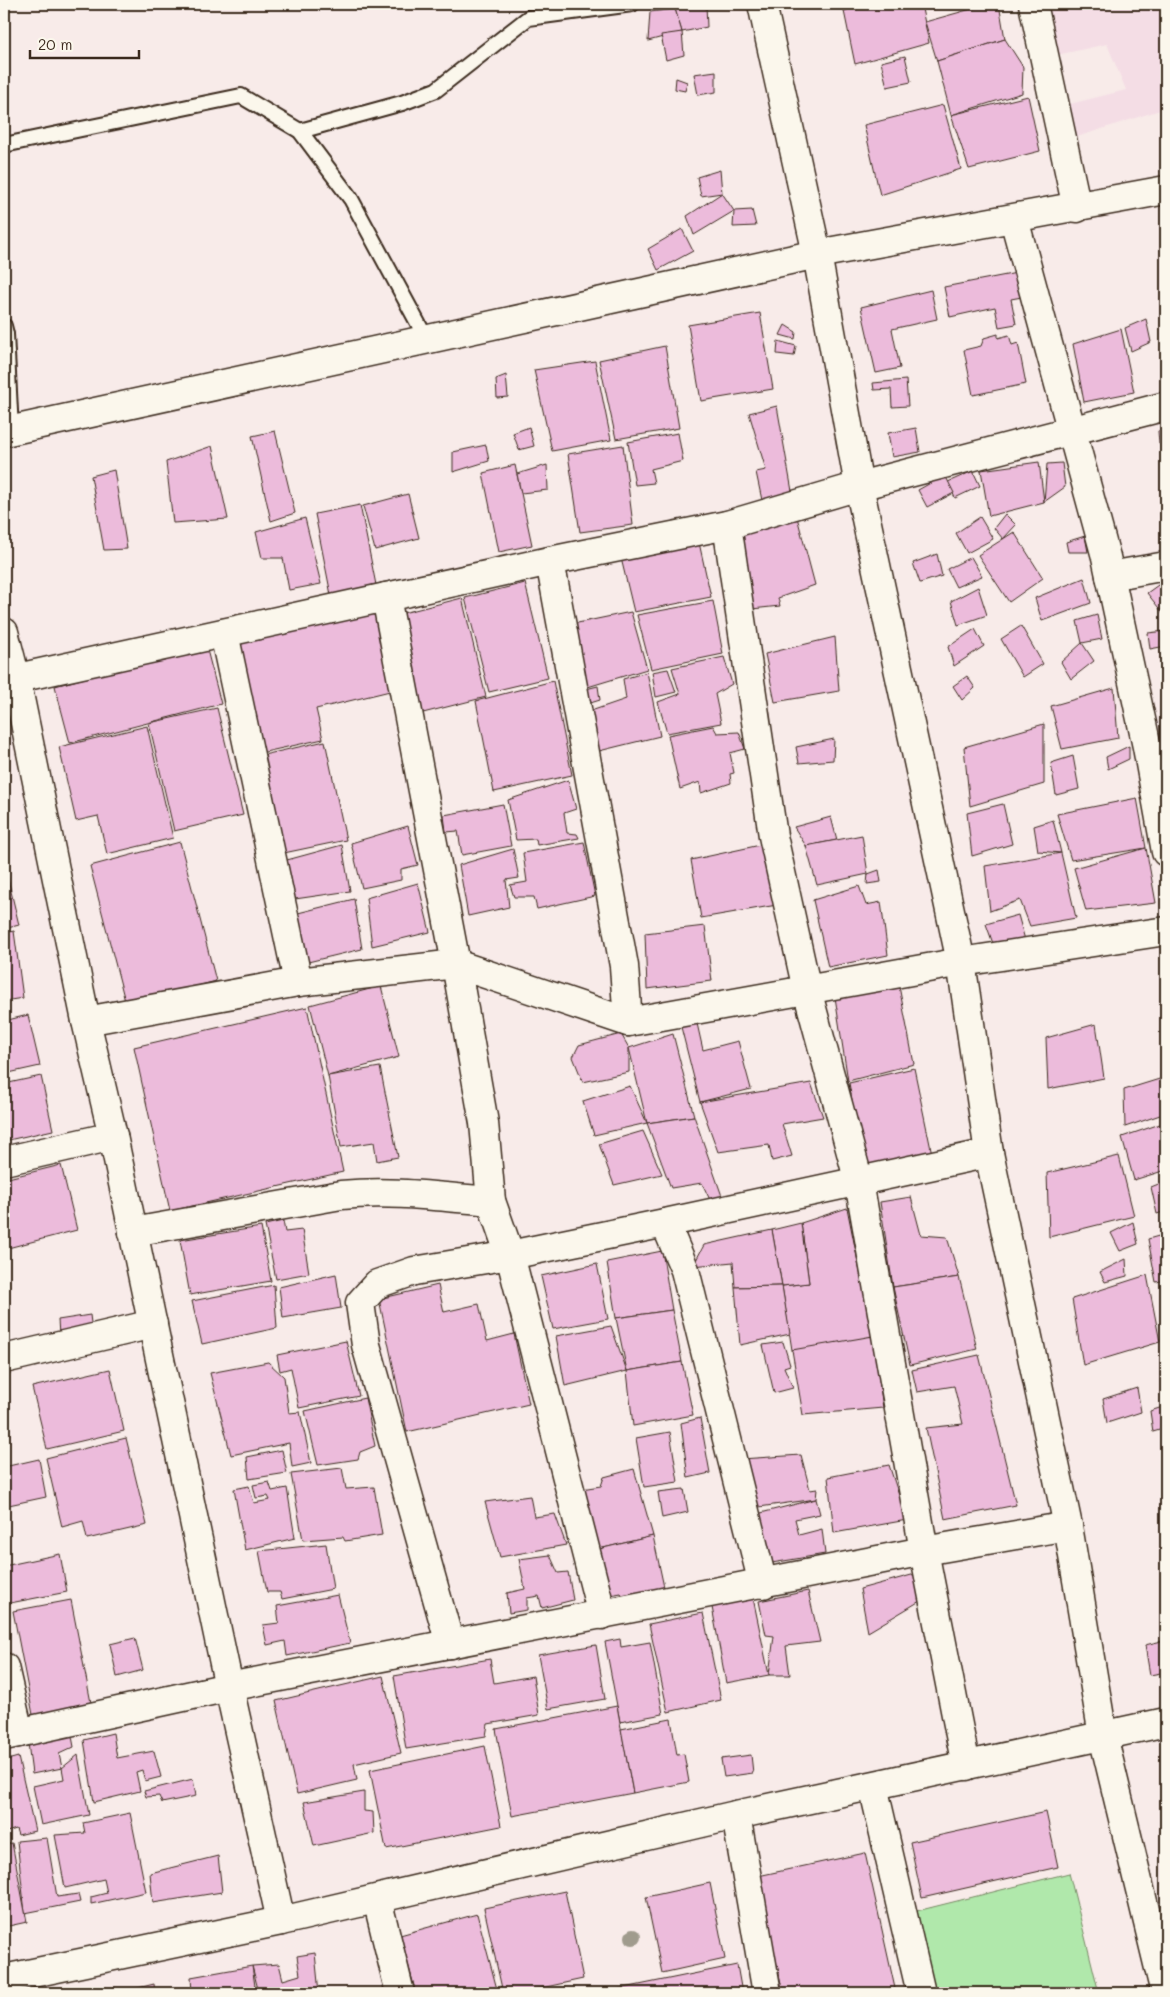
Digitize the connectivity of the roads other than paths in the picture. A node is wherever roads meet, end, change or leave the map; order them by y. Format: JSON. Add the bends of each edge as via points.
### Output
{"nodes":[{"id":1,"x":632,"y":4,"type":"edge"},
{"id":2,"x":762,"y":4,"type":"edge"},
{"id":3,"x":1033,"y":4,"type":"edge"},
{"id":4,"x":300,"y":131,"type":"junction"},
{"id":5,"x":4,"y":145,"type":"edge"},
{"id":6,"x":1166,"y":190,"type":"edge"},
{"id":7,"x":1077,"y":208,"type":"junction"},
{"id":8,"x":1014,"y":219,"type":"junction"},
{"id":9,"x":817,"y":254,"type":"junction"},
{"id":10,"x":4,"y":326,"type":"edge"},
{"id":11,"x":427,"y":340,"type":"junction"},
{"id":12,"x":1166,"y":406,"type":"edge"},
{"id":13,"x":1071,"y":430,"type":"junction"},
{"id":14,"x":8,"y":431,"type":"edge"},
{"id":15,"x":859,"y":486,"type":"junction"},
{"id":16,"x":727,"y":525,"type":"junction"},
{"id":17,"x":550,"y":561,"type":"junction"},
{"id":18,"x":1166,"y":566,"type":"edge"},
{"id":19,"x":1110,"y":576,"type":"junction"},
{"id":20,"x":386,"y":597,"type":"junction"},
{"id":21,"x":4,"y":632,"type":"edge"},
{"id":22,"x":224,"y":633,"type":"junction"},
{"id":23,"x":10,"y":680,"type":"edge"},
{"id":24,"x":1156,"y":744,"type":"edge"},
{"id":25,"x":1166,"y":852,"type":"edge"},
{"id":26,"x":1166,"y":931,"type":"edge"},
{"id":27,"x":961,"y":962,"type":"junction"},
{"id":28,"x":456,"y":964,"type":"junction"},
{"id":29,"x":298,"y":982,"type":"junction"},
{"id":30,"x":807,"y":990,"type":"junction"},
{"id":31,"x":86,"y":1021,"type":"junction"},
{"id":32,"x":628,"y":1022,"type":"junction"},
{"id":33,"x":113,"y":1136,"type":"junction"},
{"id":34,"x":989,"y":1152,"type":"junction"},
{"id":35,"x":4,"y":1161,"type":"edge"},
{"id":36,"x":859,"y":1182,"type":"junction"},
{"id":37,"x":490,"y":1201,"type":"junction"},
{"id":38,"x":665,"y":1223,"type":"junction"},
{"id":39,"x":133,"y":1232,"type":"junction"},
{"id":40,"x":510,"y":1255,"type":"junction"},
{"id":41,"x":153,"y":1324,"type":"junction"},
{"id":42,"x":4,"y":1359,"type":"edge"},
{"id":43,"x":1068,"y":1526,"type":"junction"},
{"id":44,"x":924,"y":1551,"type":"junction"},
{"id":45,"x":763,"y":1584,"type":"junction"},
{"id":46,"x":602,"y":1615,"type":"junction"},
{"id":47,"x":450,"y":1644,"type":"junction"},
{"id":48,"x":4,"y":1667,"type":"edge"},
{"id":49,"x":229,"y":1687,"type":"junction"},
{"id":50,"x":1166,"y":1722,"type":"edge"},
{"id":51,"x":12,"y":1734,"type":"edge"},
{"id":52,"x":1103,"y":1736,"type":"junction"},
{"id":53,"x":966,"y":1766,"type":"junction"},
{"id":54,"x":873,"y":1786,"type":"junction"},
{"id":55,"x":736,"y":1816,"type":"junction"},
{"id":56,"x":377,"y":1899,"type":"junction"},
{"id":57,"x":281,"y":1921,"type":"junction"},
{"id":58,"x":4,"y":1979,"type":"edge"},
{"id":59,"x":400,"y":1993,"type":"edge"},
{"id":60,"x":766,"y":1993,"type":"edge"},
{"id":61,"x":921,"y":1993,"type":"edge"},
{"id":62,"x":1165,"y":1993,"type":"edge"}],
"edges":[{"from":1,"to":4,"type":"lane","via":[[528,18],[436,90],[402,103]]},
{"from":2,"to":9,"type":"street"},
{"from":3,"to":7,"type":"street"},
{"from":4,"to":5,"type":"lane","via":[[241,96]]},
{"from":4,"to":11,"type":"lane","via":[[350,199]]},
{"from":6,"to":7,"type":"street"},
{"from":7,"to":8,"type":"street"},
{"from":8,"to":9,"type":"street"},
{"from":8,"to":13,"type":"street"},
{"from":9,"to":11,"type":"street"},
{"from":9,"to":15,"type":"street"},
{"from":10,"to":14,"type":"lane"},
{"from":11,"to":14,"type":"street"},
{"from":12,"to":13,"type":"street"},
{"from":13,"to":15,"type":"street"},
{"from":13,"to":19,"type":"street"},
{"from":15,"to":16,"type":"street"},
{"from":15,"to":27,"type":"street"},
{"from":16,"to":17,"type":"street"},
{"from":16,"to":30,"type":"street","via":[[773,836]]},
{"from":17,"to":20,"type":"street"},
{"from":17,"to":32,"type":"street","via":[[624,966]]},
{"from":18,"to":19,"type":"street"},
{"from":19,"to":24,"type":"street"},
{"from":20,"to":22,"type":"street"},
{"from":20,"to":28,"type":"street"},
{"from":21,"to":23,"type":"street"},
{"from":22,"to":23,"type":"street"},
{"from":22,"to":29,"type":"street"},
{"from":23,"to":31,"type":"street"},
{"from":24,"to":25,"type":"street"},
{"from":26,"to":27,"type":"street"},
{"from":27,"to":30,"type":"street"},
{"from":27,"to":34,"type":"street"},
{"from":28,"to":29,"type":"street"},
{"from":28,"to":32,"type":"street"},
{"from":28,"to":37,"type":"street","via":[[484,1123]]},
{"from":29,"to":31,"type":"street"},
{"from":30,"to":32,"type":"street"},
{"from":30,"to":36,"type":"street"},
{"from":31,"to":33,"type":"street"},
{"from":33,"to":35,"type":"street"},
{"from":33,"to":39,"type":"street"},
{"from":34,"to":36,"type":"street"},
{"from":34,"to":43,"type":"street"},
{"from":36,"to":38,"type":"street"},
{"from":36,"to":44,"type":"street"},
{"from":37,"to":39,"type":"street","via":[[370,1192]]},
{"from":37,"to":40,"type":"street"},
{"from":38,"to":40,"type":"street"},
{"from":38,"to":45,"type":"street","via":[[685,1270]]},
{"from":39,"to":41,"type":"street"},
{"from":40,"to":46,"type":"street"},
{"from":40,"to":47,"type":"street","via":[[414,1271],[377,1284],[360,1303],[366,1345]]},
{"from":41,"to":42,"type":"street"},
{"from":41,"to":49,"type":"street"},
{"from":43,"to":44,"type":"street"},
{"from":43,"to":52,"type":"street"},
{"from":44,"to":45,"type":"street"},
{"from":44,"to":53,"type":"street"},
{"from":45,"to":46,"type":"street"},
{"from":46,"to":47,"type":"street"},
{"from":47,"to":49,"type":"street"},
{"from":48,"to":51,"type":"street"},
{"from":49,"to":51,"type":"street"},
{"from":49,"to":57,"type":"street"},
{"from":50,"to":52,"type":"street"},
{"from":52,"to":53,"type":"street"},
{"from":52,"to":62,"type":"street"},
{"from":53,"to":54,"type":"street"},
{"from":54,"to":55,"type":"street"},
{"from":54,"to":61,"type":"street"},
{"from":55,"to":56,"type":"street"},
{"from":55,"to":60,"type":"street"},
{"from":56,"to":57,"type":"street"},
{"from":56,"to":59,"type":"street"},
{"from":57,"to":58,"type":"street"}]}
